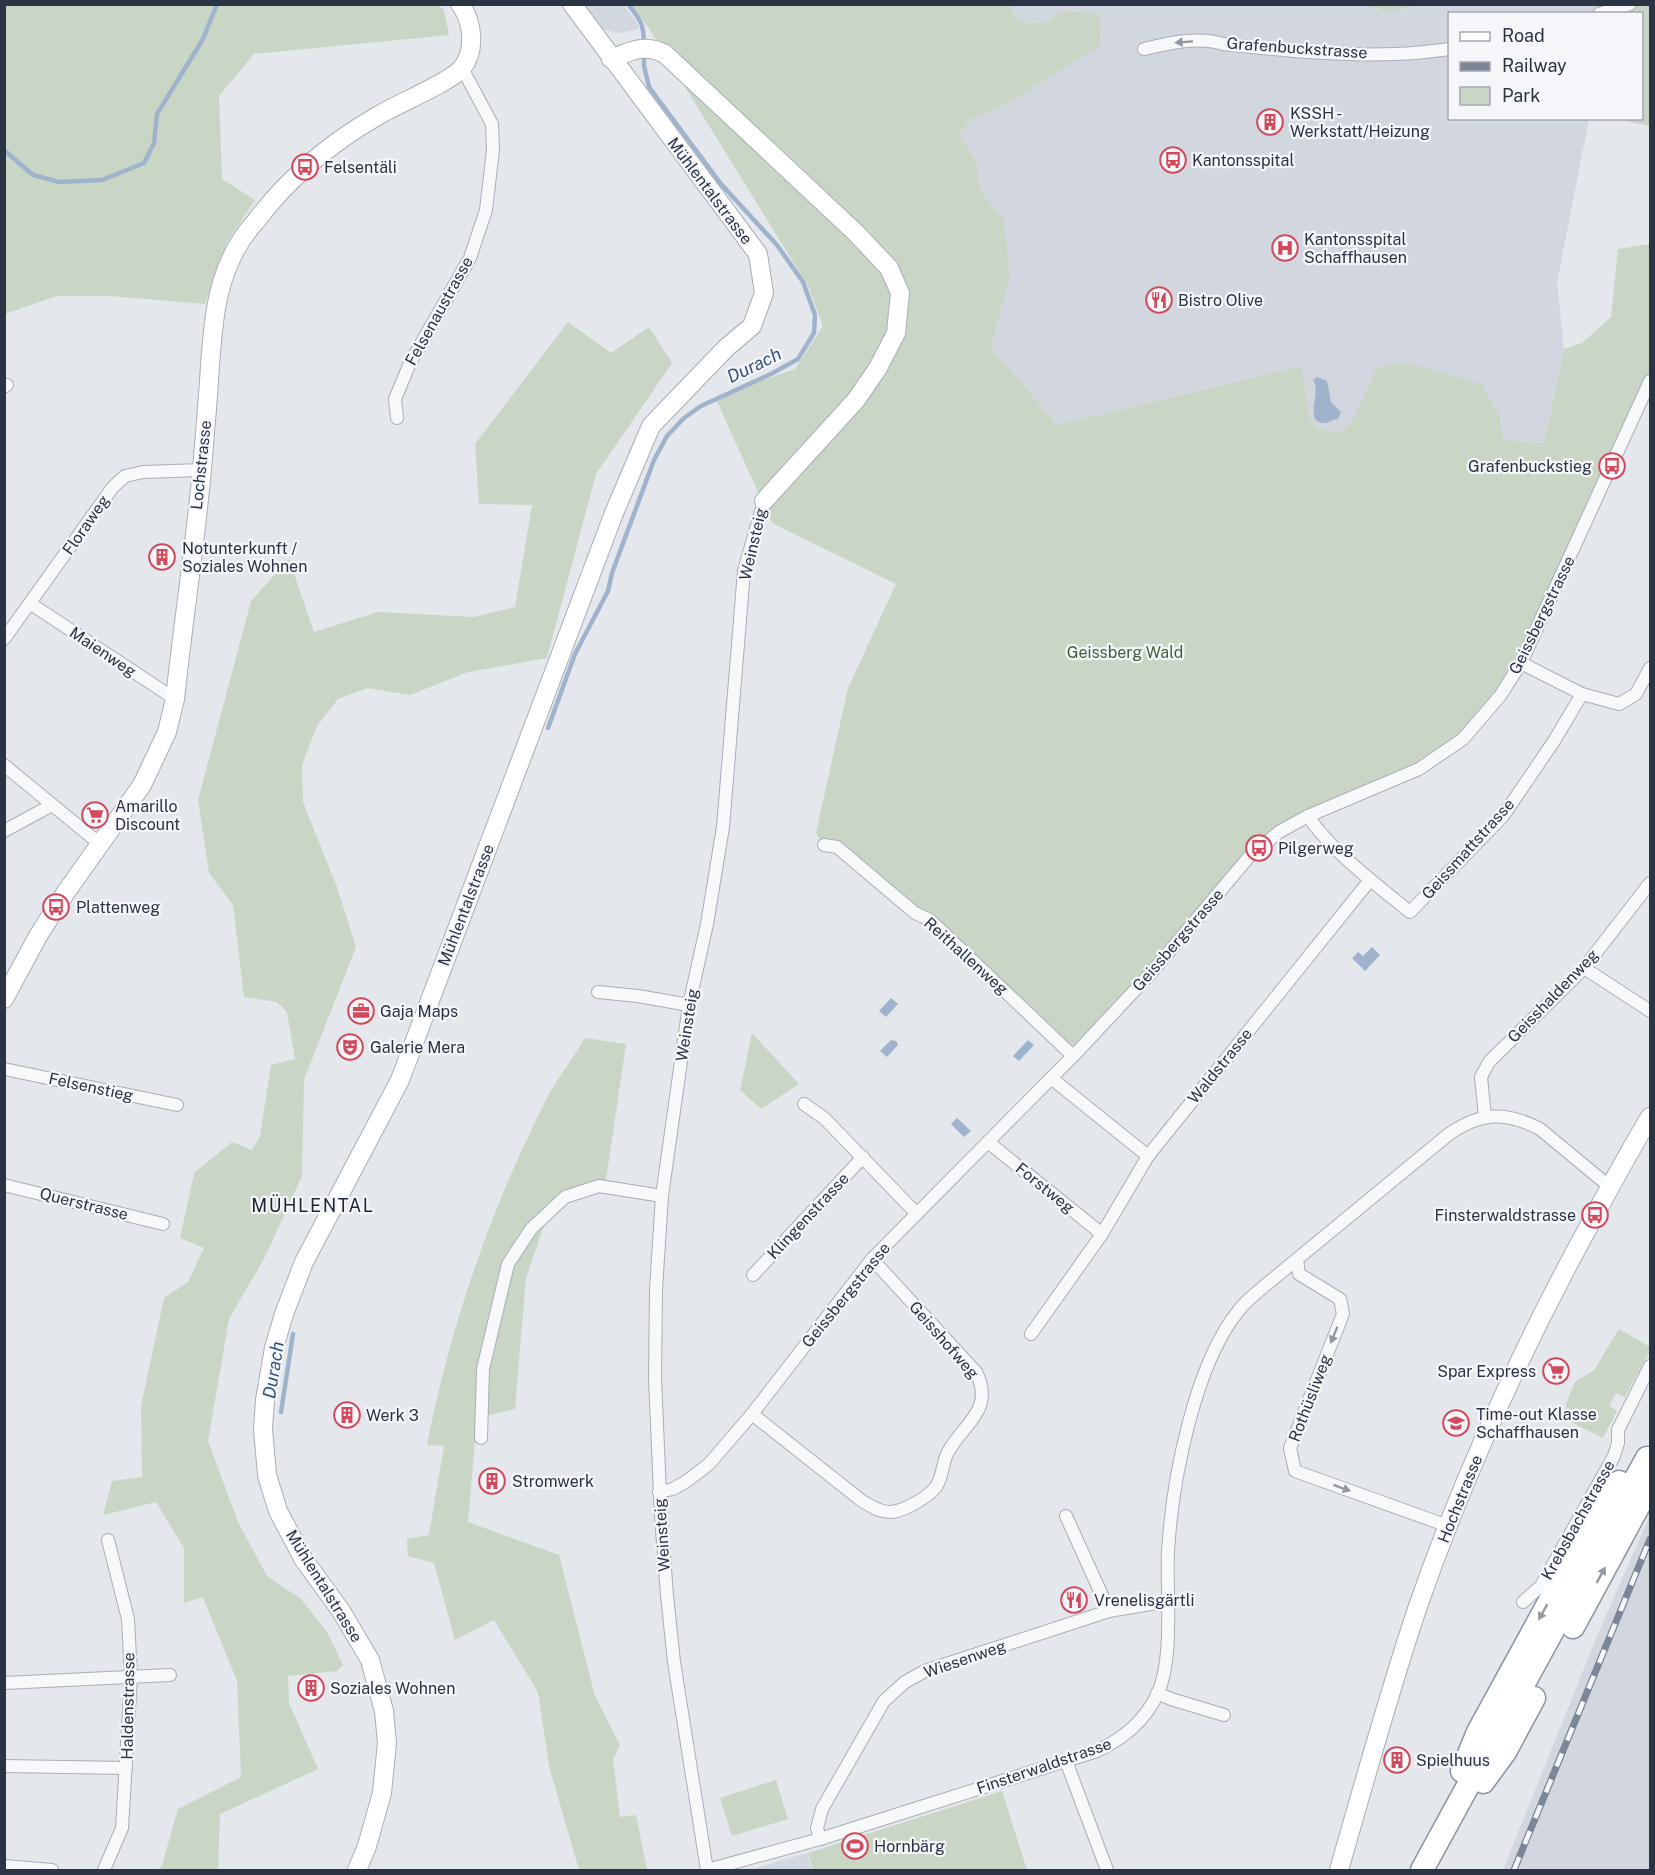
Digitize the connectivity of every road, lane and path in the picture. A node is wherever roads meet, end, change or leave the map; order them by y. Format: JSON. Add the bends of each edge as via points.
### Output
{"nodes":[{"id":1,"x":460,"y":4,"type":"edge"},
{"id":2,"x":572,"y":4,"type":"edge"},
{"id":3,"x":1624,"y":5,"type":"edge"},
{"id":4,"x":1605,"y":12,"type":"edge"},
{"id":5,"x":1144,"y":49,"type":"dead end"},
{"id":6,"x":1448,"y":49,"type":"edge"},
{"id":7,"x":611,"y":59,"type":"junction"},
{"id":8,"x":462,"y":68,"type":"junction"},
{"id":9,"x":1650,"y":381,"type":"edge"},
{"id":10,"x":397,"y":418,"type":"dead end"},
{"id":11,"x":202,"y":470,"type":"junction"},
{"id":12,"x":764,"y":501,"type":"joint"},
{"id":13,"x":31,"y":604,"type":"junction"},
{"id":14,"x":4,"y":639,"type":"edge"},
{"id":15,"x":1521,"y":663,"type":"junction"},
{"id":16,"x":1650,"y":668,"type":"edge"},
{"id":17,"x":1582,"y":694,"type":"junction"},
{"id":18,"x":175,"y":699,"type":"junction"},
{"id":19,"x":4,"y":765,"type":"edge"},
{"id":20,"x":52,"y":805,"type":"junction"},
{"id":21,"x":1308,"y":816,"type":"junction"},
{"id":22,"x":4,"y":831,"type":"edge"},
{"id":23,"x":100,"y":844,"type":"junction"},
{"id":24,"x":824,"y":845,"type":"dead end"},
{"id":25,"x":1370,"y":880,"type":"junction"},
{"id":26,"x":1650,"y":883,"type":"edge"},
{"id":27,"x":1584,"y":968,"type":"junction"},
{"id":28,"x":598,"y":992,"type":"dead end"},
{"id":29,"x":4,"y":999,"type":"edge"},
{"id":30,"x":689,"y":1005,"type":"junction"},
{"id":31,"x":1650,"y":1011,"type":"edge"},
{"id":32,"x":1073,"y":1056,"type":"junction"},
{"id":33,"x":4,"y":1069,"type":"edge"},
{"id":34,"x":1051,"y":1078,"type":"junction"},
{"id":35,"x":804,"y":1104,"type":"dead end"},
{"id":36,"x":177,"y":1105,"type":"dead end"},
{"id":37,"x":1485,"y":1117,"type":"junction"},
{"id":38,"x":1650,"y":1117,"type":"edge"},
{"id":39,"x":988,"y":1142,"type":"junction"},
{"id":40,"x":1148,"y":1156,"type":"junction"},
{"id":41,"x":863,"y":1157,"type":"junction"},
{"id":42,"x":4,"y":1185,"type":"edge"},
{"id":43,"x":1610,"y":1186,"type":"junction"},
{"id":44,"x":662,"y":1197,"type":"junction"},
{"id":45,"x":917,"y":1214,"type":"junction"},
{"id":46,"x":163,"y":1224,"type":"dead end"},
{"id":47,"x":1102,"y":1234,"type":"junction"},
{"id":48,"x":873,"y":1259,"type":"junction"},
{"id":49,"x":1297,"y":1260,"type":"junction"},
{"id":50,"x":753,"y":1275,"type":"dead end"},
{"id":51,"x":1031,"y":1334,"type":"dead end"},
{"id":52,"x":1650,"y":1366,"type":"edge"},
{"id":53,"x":752,"y":1414,"type":"junction"},
{"id":54,"x":481,"y":1438,"type":"dead end"},
{"id":55,"x":1649,"y":1454,"type":"edge"},
{"id":56,"x":1650,"y":1485,"type":"edge"},
{"id":57,"x":659,"y":1492,"type":"junction"},
{"id":58,"x":1065,"y":1516,"type":"dead end"},
{"id":59,"x":1448,"y":1526,"type":"junction"},
{"id":60,"x":108,"y":1540,"type":"dead end"},
{"id":61,"x":1168,"y":1601,"type":"junction"},
{"id":62,"x":1523,"y":1602,"type":"dead end"},
{"id":63,"x":1109,"y":1611,"type":"junction"},
{"id":64,"x":170,"y":1675,"type":"dead end"},
{"id":65,"x":131,"y":1677,"type":"junction"},
{"id":66,"x":4,"y":1683,"type":"edge"},
{"id":67,"x":1157,"y":1693,"type":"junction"},
{"id":68,"x":1224,"y":1715,"type":"dead end"},
{"id":69,"x":1066,"y":1761,"type":"junction"},
{"id":70,"x":4,"y":1766,"type":"edge"},
{"id":71,"x":126,"y":1768,"type":"junction"},
{"id":72,"x":820,"y":1839,"type":"junction"},
{"id":73,"x":1427,"y":1861,"type":"edge"},
{"id":74,"x":4,"y":1866,"type":"edge"},
{"id":75,"x":52,"y":1870,"type":"edge"},
{"id":76,"x":104,"y":1870,"type":"edge"},
{"id":77,"x":357,"y":1870,"type":"edge"},
{"id":78,"x":707,"y":1870,"type":"edge"},
{"id":79,"x":1107,"y":1870,"type":"edge"},
{"id":80,"x":1339,"y":1870,"type":"edge"}],
"edges":[{"from":1,"to":8,"type":"street","via":[[471,33],[468,57]]},
{"from":2,"to":7,"type":"street","name":"Mühlentalstrasse"},
{"from":3,"to":4,"type":"street"},
{"from":6,"to":5,"type":"street","name":"Grafenbuckstrasse","one_way":true,"via":[[1346,54],[1214,41]]},
{"from":7,"to":12,"type":"street","name":"Weinsteig","via":[[634,49],[653,47],[665,54],[856,233],[889,268],[900,293],[896,333],[878,368],[856,400]]},
{"from":7,"to":77,"type":"street","name":"Mühlentalstrasse","via":[[758,254],[764,293],[752,326],[651,426],[614,513],[400,1080],[304,1262],[274,1348],[263,1429],[267,1475],[278,1511],[304,1560],[370,1660],[384,1711],[387,1743],[382,1794]]},
{"from":8,"to":10,"type":"street","name":"Felsenaustrasse","via":[[492,124],[494,150],[486,210],[470,258],[410,363],[395,399]]},
{"from":8,"to":11,"type":"street","name":"Lochstrasse","via":[[371,120],[314,159],[274,196],[246,232],[231,259],[214,314]]},
{"from":9,"to":15,"type":"street","name":"Geissbergstrasse"},
{"from":11,"to":13,"type":"street","name":"Floraweg","via":[[125,476],[113,487]]},
{"from":11,"to":18,"type":"street","name":"Lochstrasse"},
{"from":12,"to":30,"type":"street","name":"Weinsteig","via":[[744,571],[723,827]]},
{"from":13,"to":14,"type":"street","name":"Floraweg"},
{"from":13,"to":18,"type":"street","name":"Maienweg"},
{"from":15,"to":17,"type":"street"},
{"from":15,"to":21,"type":"street","name":"Geissbergstrasse","via":[[1500,696],[1463,739],[1419,769]]},
{"from":16,"to":17,"type":"street","via":[[1636,694],[1619,704]]},
{"from":17,"to":25,"type":"street","name":"Geissmattstrasse","via":[[1503,816],[1410,912]]},
{"from":18,"to":23,"type":"street","name":"Lochstrasse","via":[[167,732],[142,785]]},
{"from":19,"to":20,"type":"street"},
{"from":20,"to":22,"type":"street"},
{"from":20,"to":23,"type":"street"},
{"from":21,"to":25,"type":"street"},
{"from":21,"to":32,"type":"street","name":"Geissbergstrasse","via":[[1279,832],[1248,858],[1151,973]]},
{"from":23,"to":29,"type":"street","name":"Lochstrasse","via":[[44,927]]},
{"from":24,"to":32,"type":"street","name":"Reithallenweg","via":[[837,847],[915,913],[930,920]]},
{"from":25,"to":40,"type":"street","name":"Waldstrasse"},
{"from":26,"to":27,"type":"street","name":"Geisshaldenweg"},
{"from":27,"to":31,"type":"street"},
{"from":27,"to":37,"type":"street","name":"Geisshaldenweg","via":[[1489,1062],[1481,1077]]},
{"from":28,"to":30,"type":"street"},
{"from":30,"to":44,"type":"street","name":"Weinsteig"},
{"from":32,"to":34,"type":"street","name":"Geissbergstrasse"},
{"from":33,"to":36,"type":"street","name":"Felsenstieg"},
{"from":34,"to":39,"type":"street","name":"Geissbergstrasse"},
{"from":34,"to":40,"type":"street"},
{"from":35,"to":41,"type":"street","name":"Klingenstrasse"},
{"from":37,"to":43,"type":"street","name":"Finsterwaldstrasse","via":[[1507,1118],[1540,1130]]},
{"from":37,"to":49,"type":"street","name":"Finsterwaldstrasse","via":[[1449,1134]]},
{"from":38,"to":43,"type":"street","name":"Hochstrasse"},
{"from":39,"to":45,"type":"street","name":"Geissbergstrasse"},
{"from":39,"to":47,"type":"street","name":"Forstweg"},
{"from":40,"to":47,"type":"street"},
{"from":41,"to":45,"type":"street","name":"Klingenstrasse"},
{"from":41,"to":50,"type":"street","name":"Klingenstrasse"},
{"from":42,"to":46,"type":"street","name":"Querstrasse"},
{"from":43,"to":59,"type":"street","name":"Hochstrasse","via":[[1528,1342]]},
{"from":44,"to":54,"type":"street","via":[[599,1186],[565,1197],[531,1229],[508,1264],[483,1368]]},
{"from":44,"to":57,"type":"street","name":"Weinsteig","via":[[654,1371]]},
{"from":45,"to":48,"type":"street","name":"Geissbergstrasse"},
{"from":47,"to":51,"type":"street"},
{"from":48,"to":53,"type":"street","name":"Geissbergstrasse"},
{"from":48,"to":53,"type":"street","name":"Geisshofweg","via":[[976,1372],[981,1383],[979,1411],[949,1450],[936,1487],[903,1508],[892,1512],[877,1509]]},
{"from":49,"to":59,"type":"street","name":"Rothüsliweg","one_way":true,"via":[[1299,1274],[1340,1299],[1343,1314],[1290,1448],[1295,1471]]},
{"from":49,"to":61,"type":"street","name":"Finsterwaldstrasse","via":[[1239,1309],[1211,1356],[1188,1428],[1175,1489]]},
{"from":52,"to":62,"type":"street","name":"Krebsbachstrasse","via":[[1618,1430],[1614,1456],[1541,1586]]},
{"from":53,"to":57,"type":"street","name":"Geissbergstrasse","via":[[709,1464],[673,1489]]},
{"from":55,"to":73,"type":"highway"},
{"from":55,"to":73,"type":"highway","one_way":true,"via":[[1626,1473],[1598,1513],[1486,1717]]},
{"from":73,"to":56,"type":"highway","one_way":true,"via":[[1505,1752]]},
{"from":57,"to":78,"type":"street","name":"Weinsteig","via":[[674,1662]]},
{"from":58,"to":63,"type":"street"},
{"from":59,"to":80,"type":"street","name":"Hochstrasse","via":[[1378,1729]]},
{"from":60,"to":65,"type":"street","name":"Haldenstrasse","via":[[128,1618]]},
{"from":61,"to":63,"type":"street","name":"Wiesenweg"},
{"from":61,"to":67,"type":"street","name":"Finsterwaldstrasse","via":[[1164,1667]]},
{"from":63,"to":72,"type":"street","name":"Wiesenweg","via":[[925,1671],[905,1682],[884,1701],[822,1809],[817,1828]]},
{"from":64,"to":65,"type":"street"},
{"from":65,"to":66,"type":"street"},
{"from":65,"to":71,"type":"street","name":"Haldenstrasse"},
{"from":67,"to":68,"type":"street"},
{"from":67,"to":69,"type":"street","name":"Finsterwaldstrasse","via":[[1132,1730],[1097,1751]]},
{"from":69,"to":72,"type":"street","name":"Finsterwaldstrasse"},
{"from":69,"to":79,"type":"street"},
{"from":70,"to":71,"type":"street"},
{"from":71,"to":76,"type":"street","name":"Haldenstrasse","via":[[122,1828]]},
{"from":72,"to":78,"type":"street","name":"Finsterwaldstrasse"},
{"from":74,"to":75,"type":"street"}]}
